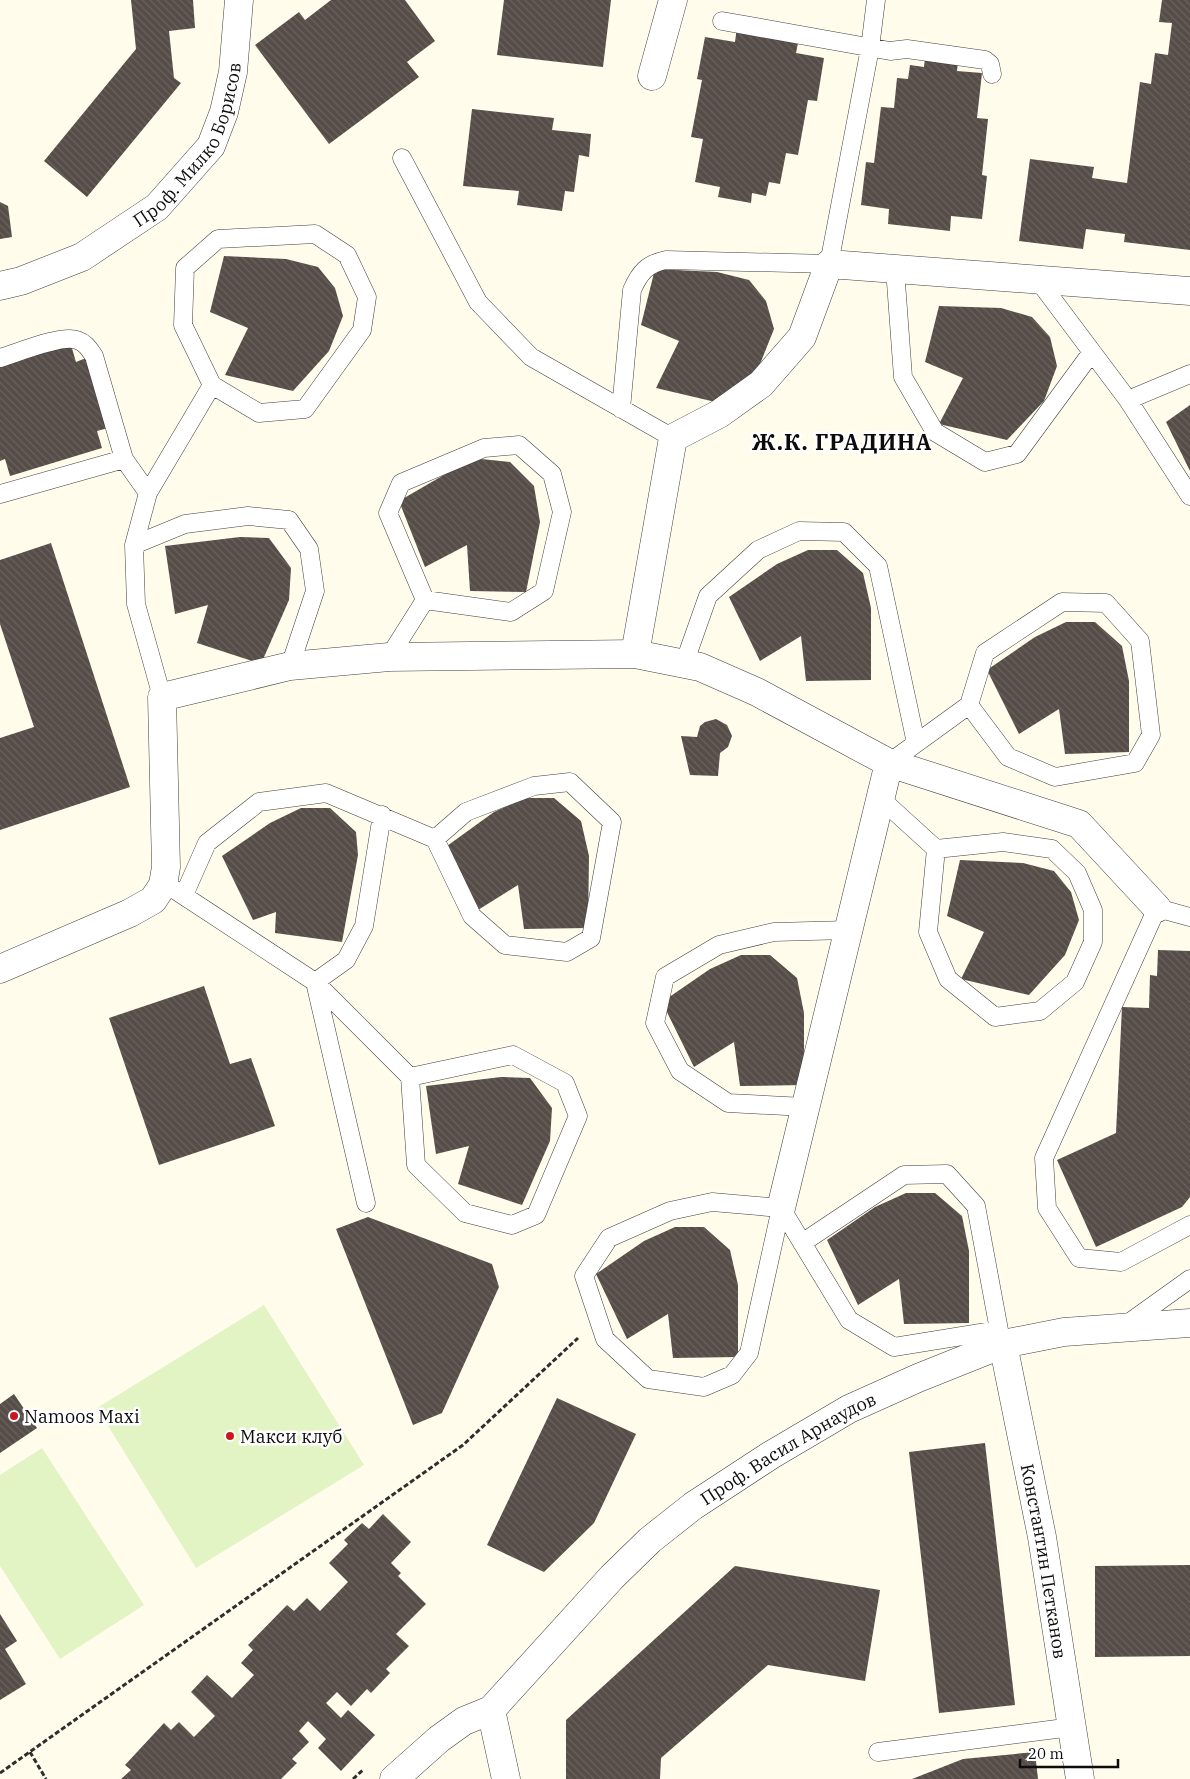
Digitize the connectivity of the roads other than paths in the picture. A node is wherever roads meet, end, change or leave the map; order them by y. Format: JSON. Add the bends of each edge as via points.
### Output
{"nodes":[{"id":1,"x":239,"y":0,"type":"edge"},
{"id":2,"x":673,"y":0,"type":"edge"},
{"id":3,"x":876,"y":0,"type":"edge"},
{"id":4,"x":722,"y":20,"type":"dead end"},
{"id":5,"x":870,"y":48,"type":"junction"},
{"id":6,"x":992,"y":74,"type":"dead end"},
{"id":7,"x":652,"y":76,"type":"dead end"},
{"id":8,"x":402,"y":158,"type":"dead end"},
{"id":9,"x":830,"y":264,"type":"junction"},
{"id":10,"x":895,"y":269,"type":"junction"},
{"id":11,"x":1038,"y":280,"type":"junction"},
{"id":12,"x":0,"y":286,"type":"edge"},
{"id":13,"x":1190,"y":291,"type":"edge"},
{"id":14,"x":1092,"y":352,"type":"junction"},
{"id":15,"x":0,"y":358,"type":"edge"},
{"id":16,"x":1190,"y":374,"type":"edge"},
{"id":17,"x":212,"y":385,"type":"junction"},
{"id":18,"x":1128,"y":400,"type":"junction"},
{"id":19,"x":621,"y":409,"type":"junction"},
{"id":20,"x":674,"y":438,"type":"junction"},
{"id":21,"x":124,"y":459,"type":"junction"},
{"id":22,"x":148,"y":493,"type":"junction"},
{"id":23,"x":0,"y":494,"type":"edge"},
{"id":24,"x":1190,"y":496,"type":"edge"},
{"id":25,"x":134,"y":545,"type":"junction"},
{"id":26,"x":425,"y":600,"type":"junction"},
{"id":27,"x":635,"y":654,"type":"junction"},
{"id":28,"x":389,"y":657,"type":"junction"},
{"id":29,"x":684,"y":664,"type":"junction"},
{"id":30,"x":290,"y":666,"type":"junction"},
{"id":31,"x":162,"y":697,"type":"junction"},
{"id":32,"x":968,"y":704,"type":"junction"},
{"id":33,"x":916,"y":743,"type":"junction"},
{"id":34,"x":888,"y":763,"type":"junction"},
{"id":35,"x":880,"y":798,"type":"junction"},
{"id":36,"x":382,"y":815,"type":"junction"},
{"id":37,"x":435,"y":839,"type":"junction"},
{"id":38,"x":936,"y":849,"type":"junction"},
{"id":39,"x":174,"y":890,"type":"junction"},
{"id":40,"x":1157,"y":908,"type":"junction"},
{"id":41,"x":1190,"y":917,"type":"edge"},
{"id":42,"x":848,"y":930,"type":"junction"},
{"id":43,"x":0,"y":969,"type":"edge"},
{"id":44,"x":315,"y":982,"type":"junction"},
{"id":45,"x":410,"y":1077,"type":"junction"},
{"id":46,"x":805,"y":1107,"type":"junction"},
{"id":47,"x":366,"y":1203,"type":"dead end"},
{"id":48,"x":781,"y":1208,"type":"junction"},
{"id":49,"x":1190,"y":1225,"type":"edge"},
{"id":50,"x":802,"y":1243,"type":"junction"},
{"id":51,"x":1190,"y":1279,"type":"edge"},
{"id":52,"x":1190,"y":1323,"type":"edge"},
{"id":53,"x":1123,"y":1327,"type":"junction"},
{"id":54,"x":1003,"y":1344,"type":"junction"},
{"id":55,"x":490,"y":1710,"type":"junction"},
{"id":56,"x":1072,"y":1728,"type":"junction"},
{"id":57,"x":878,"y":1752,"type":"dead end"},
{"id":58,"x":394,"y":1779,"type":"edge"},
{"id":59,"x":506,"y":1779,"type":"edge"},
{"id":60,"x":1080,"y":1779,"type":"edge"}],
"edges":[{"from":1,"to":12,"type":"street","name":"Проф. Милко Борисов","via":[[233,72],[224,112],[211,146],[157,207],[82,257]]},
{"from":2,"to":7,"type":"street"},
{"from":3,"to":5,"type":"lane"},
{"from":4,"to":5,"type":"lane"},
{"from":5,"to":6,"type":"lane","via":[[985,60],[990,64]]},
{"from":5,"to":9,"type":"lane"},
{"from":8,"to":19,"type":"lane","via":[[478,302],[531,358]]},
{"from":9,"to":10,"type":"street"},
{"from":9,"to":19,"type":"lane","via":[[666,260],[650,264],[638,275],[632,290]]},
{"from":9,"to":20,"type":"street","via":[[802,337],[761,384],[720,414]]},
{"from":10,"to":11,"type":"street"},
{"from":10,"to":14,"type":"lane","via":[[903,377],[935,432],[985,462],[1017,454]]},
{"from":11,"to":13,"type":"street"},
{"from":11,"to":14,"type":"lane"},
{"from":14,"to":18,"type":"lane"},
{"from":15,"to":21,"type":"lane","via":[[64,339],[76,339],[87,345],[94,356]]},
{"from":16,"to":18,"type":"lane"},
{"from":17,"to":17,"type":"lane","via":[[183,325],[185,268],[218,239],[315,234],[347,255],[367,297],[362,330],[305,409],[259,414]]},
{"from":17,"to":22,"type":"lane"},
{"from":18,"to":24,"type":"lane"},
{"from":19,"to":20,"type":"lane"},
{"from":20,"to":27,"type":"street"},
{"from":21,"to":22,"type":"lane"},
{"from":21,"to":23,"type":"lane"},
{"from":22,"to":25,"type":"lane"},
{"from":25,"to":30,"type":"lane","via":[[185,524],[248,516],[289,520],[309,549],[315,591]]},
{"from":25,"to":31,"type":"lane","via":[[136,604]]},
{"from":26,"to":26,"type":"lane","via":[[388,513],[402,483],[484,448],[519,445],[552,474],[562,512],[544,591],[511,612]]},
{"from":26,"to":28,"type":"lane"},
{"from":27,"to":28,"type":"street"},
{"from":27,"to":29,"type":"street"},
{"from":28,"to":30,"type":"street"},
{"from":29,"to":33,"type":"lane","via":[[708,596],[758,550],[799,531],[844,532],[878,566]]},
{"from":29,"to":34,"type":"street","via":[[700,667],[757,692]]},
{"from":30,"to":31,"type":"street"},
{"from":31,"to":39,"type":"street","via":[[166,867]]},
{"from":32,"to":32,"type":"lane","via":[[985,653],[1062,602],[1106,603],[1140,640],[1151,734],[1135,763],[1055,777],[1008,757]]},
{"from":32,"to":33,"type":"lane"},
{"from":33,"to":34,"type":"lane"},
{"from":34,"to":35,"type":"street"},
{"from":34,"to":40,"type":"street","via":[[1079,824]]},
{"from":35,"to":38,"type":"lane"},
{"from":35,"to":42,"type":"street"},
{"from":36,"to":37,"type":"lane"},
{"from":36,"to":39,"type":"lane","via":[[326,793],[259,802],[207,843]]},
{"from":36,"to":44,"type":"lane","via":[[364,926],[346,960]]},
{"from":37,"to":37,"type":"lane","via":[[466,812],[534,786],[570,782],[612,822],[592,938],[567,952],[505,945],[472,916]]},
{"from":38,"to":38,"type":"lane","via":[[1003,842],[1052,849],[1078,874],[1093,910],[1093,942],[1075,982],[1040,1011],[995,1017],[948,979],[928,932]]},
{"from":39,"to":43,"type":"street","via":[[130,913]]},
{"from":39,"to":44,"type":"lane"},
{"from":40,"to":41,"type":"lane"},
{"from":40,"to":49,"type":"lane","via":[[1044,1158],[1047,1208],[1079,1258],[1121,1262]]},
{"from":42,"to":46,"type":"street"},
{"from":42,"to":46,"type":"lane","via":[[774,932],[719,944],[665,977],[655,1023],[680,1071],[728,1103]]},
{"from":44,"to":45,"type":"lane"},
{"from":44,"to":47,"type":"lane"},
{"from":45,"to":45,"type":"lane","via":[[416,1165],[465,1213],[512,1225],[536,1215],[578,1116],[564,1083],[513,1055]]},
{"from":46,"to":48,"type":"street"},
{"from":48,"to":48,"type":"lane","via":[[748,1353],[732,1375],[704,1387],[648,1378],[605,1339],[584,1276],[609,1238],[670,1211],[712,1202]]},
{"from":48,"to":50,"type":"lane"},
{"from":50,"to":50,"type":"lane","via":[[904,1175],[947,1174],[976,1206],[999,1330],[894,1347],[850,1320]]},
{"from":51,"to":53,"type":"lane"},
{"from":52,"to":53,"type":"street","name":"Проф. Васил Арнаудов"},
{"from":53,"to":54,"type":"street","name":"Проф. Васил Арнаудов","via":[[1064,1332]]},
{"from":54,"to":55,"type":"street","name":"Проф. Васил Арнаудов","via":[[849,1409],[693,1506],[650,1540],[612,1577]]},
{"from":54,"to":56,"type":"street","name":"Константин Петканов","via":[[1042,1537]]},
{"from":55,"to":58,"type":"street","name":"Проф. Васил Арнаудов","via":[[464,1721]]},
{"from":55,"to":59,"type":"street"},
{"from":56,"to":57,"type":"lane"},
{"from":56,"to":60,"type":"street","name":"Константин Петканов"}]}
